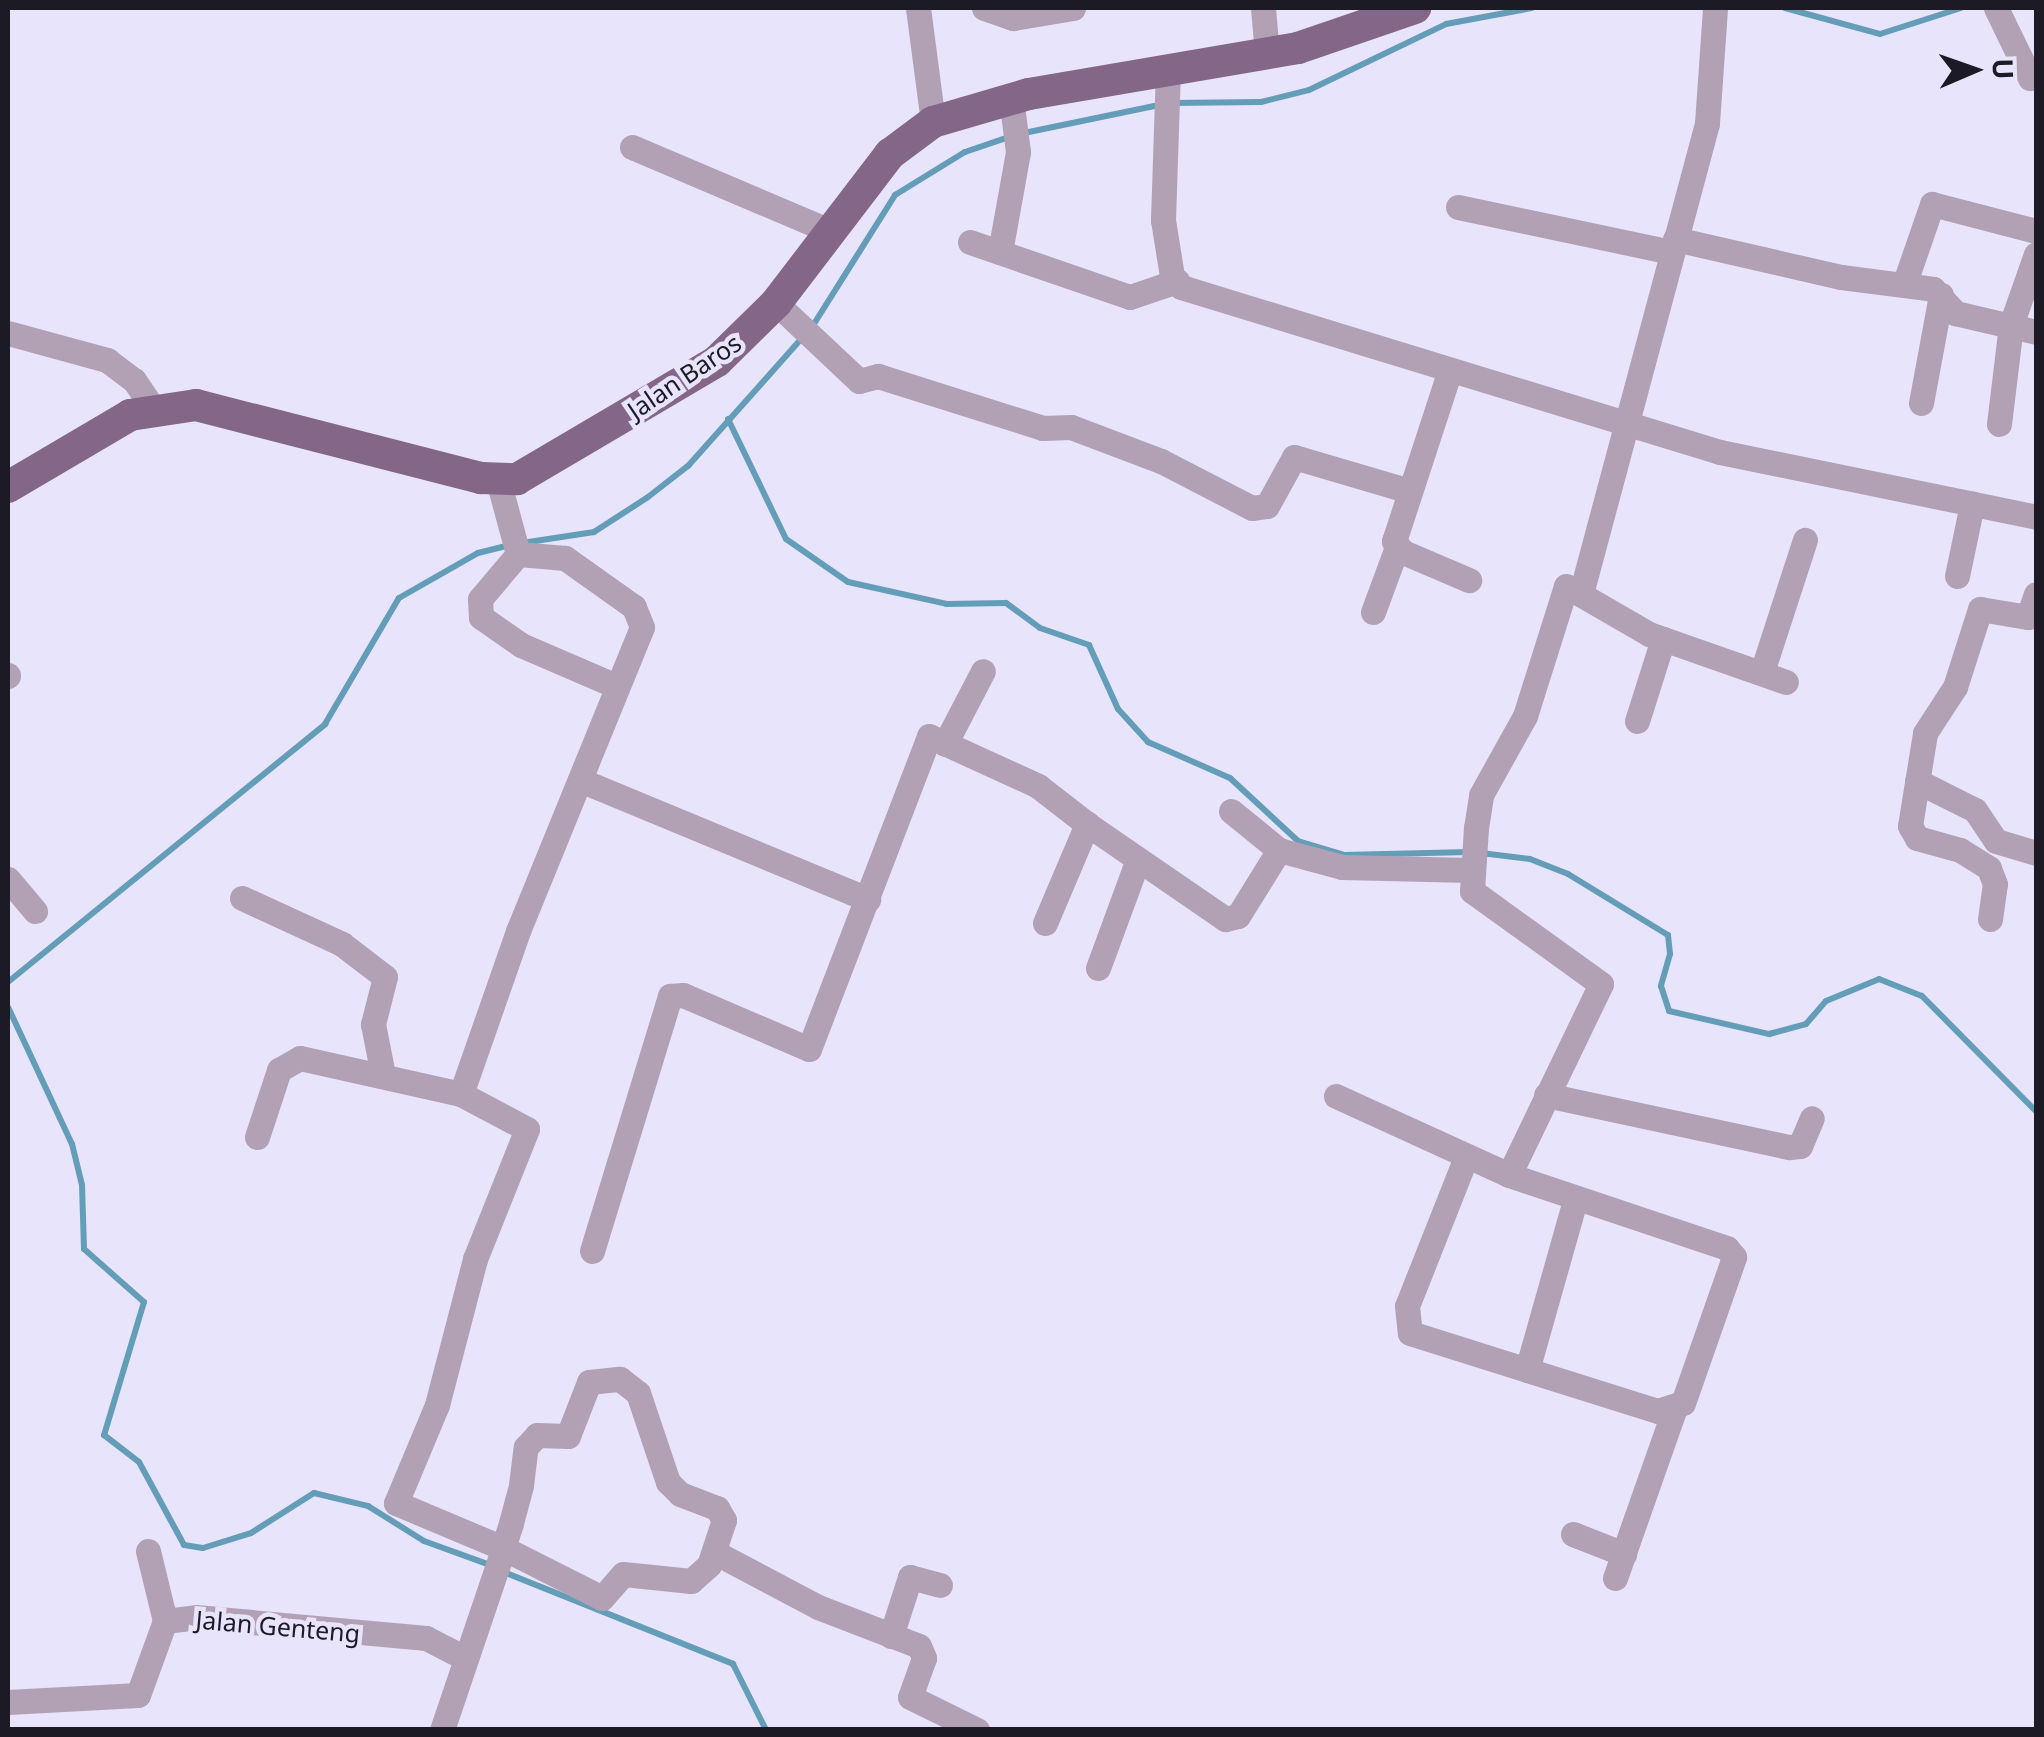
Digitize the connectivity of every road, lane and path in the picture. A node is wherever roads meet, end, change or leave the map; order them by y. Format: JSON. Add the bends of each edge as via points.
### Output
{"nodes":[{"id":1,"x":918,"y":8,"type":"edge"},
{"id":2,"x":984,"y":8,"type":"edge"},
{"id":3,"x":1072,"y":8,"type":"edge"},
{"id":4,"x":1263,"y":8,"type":"edge"},
{"id":5,"x":1415,"y":8,"type":"edge"},
{"id":6,"x":1716,"y":8,"type":"edge"},
{"id":7,"x":1997,"y":10,"type":"edge"},
{"id":8,"x":1267,"y":54,"type":"junction"},
{"id":9,"x":2030,"y":78,"type":"dead end"},
{"id":10,"x":1170,"y":90,"type":"junction"},
{"id":11,"x":1015,"y":121,"type":"junction"},
{"id":12,"x":932,"y":122,"type":"junction"},
{"id":13,"x":632,"y":148,"type":"dead end"},
{"id":14,"x":1458,"y":207,"type":"dead end"},
{"id":15,"x":2035,"y":224,"type":"edge"},
{"id":16,"x":828,"y":230,"type":"junction"},
{"id":17,"x":970,"y":242,"type":"dead end"},
{"id":18,"x":1673,"y":245,"type":"junction"},
{"id":19,"x":1000,"y":252,"type":"junction"},
{"id":20,"x":2036,"y":254,"type":"edge"},
{"id":21,"x":1176,"y":281,"type":"junction"},
{"id":22,"x":1904,"y":285,"type":"junction"},
{"id":23,"x":1940,"y":295,"type":"junction"},
{"id":24,"x":793,"y":321,"type":"junction"},
{"id":25,"x":2024,"y":329,"type":"edge"},
{"id":26,"x":8,"y":333,"type":"edge"},
{"id":27,"x":1448,"y":373,"type":"junction"},
{"id":28,"x":1920,"y":403,"type":"dead end"},
{"id":29,"x":153,"y":408,"type":"junction"},
{"id":30,"x":1627,"y":422,"type":"junction"},
{"id":31,"x":1999,"y":424,"type":"dead end"},
{"id":32,"x":498,"y":480,"type":"junction"},
{"id":33,"x":8,"y":487,"type":"edge"},
{"id":34,"x":1406,"y":490,"type":"junction"},
{"id":35,"x":1972,"y":504,"type":"junction"},
{"id":36,"x":2036,"y":517,"type":"edge"},
{"id":37,"x":1806,"y":540,"type":"dead end"},
{"id":38,"x":514,"y":545,"type":"junction"},
{"id":39,"x":1397,"y":547,"type":"junction"},
{"id":40,"x":1957,"y":576,"type":"dead end"},
{"id":41,"x":1469,"y":580,"type":"dead end"},
{"id":42,"x":1582,"y":590,"type":"junction"},
{"id":43,"x":2036,"y":594,"type":"edge"},
{"id":44,"x":1373,"y":612,"type":"dead end"},
{"id":45,"x":1663,"y":639,"type":"junction"},
{"id":46,"x":983,"y":670,"type":"dead end"},
{"id":47,"x":616,"y":686,"type":"junction"},
{"id":48,"x":1637,"y":721,"type":"dead end"},
{"id":49,"x":945,"y":744,"type":"junction"},
{"id":50,"x":580,"y":780,"type":"junction"},
{"id":51,"x":1916,"y":782,"type":"junction"},
{"id":52,"x":1231,"y":811,"type":"dead end"},
{"id":53,"x":1088,"y":824,"type":"junction"},
{"id":54,"x":1279,"y":850,"type":"junction"},
{"id":55,"x":2036,"y":853,"type":"edge"},
{"id":56,"x":1138,"y":859,"type":"junction"},
{"id":57,"x":1472,"y":865,"type":"junction"},
{"id":58,"x":8,"y":879,"type":"edge"},
{"id":59,"x":242,"y":898,"type":"dead end"},
{"id":60,"x":868,"y":899,"type":"junction"},
{"id":61,"x":36,"y":911,"type":"dead end"},
{"id":62,"x":1990,"y":919,"type":"dead end"},
{"id":63,"x":1044,"y":922,"type":"dead end"},
{"id":64,"x":1098,"y":968,"type":"dead end"},
{"id":65,"x":384,"y":1075,"type":"junction"},
{"id":66,"x":461,"y":1094,"type":"junction"},
{"id":67,"x":1546,"y":1095,"type":"junction"},
{"id":68,"x":1336,"y":1096,"type":"dead end"},
{"id":69,"x":1812,"y":1118,"type":"dead end"},
{"id":70,"x":257,"y":1136,"type":"dead end"},
{"id":71,"x":1466,"y":1158,"type":"junction"},
{"id":72,"x":1509,"y":1175,"type":"junction"},
{"id":73,"x":1575,"y":1200,"type":"junction"},
{"id":74,"x":592,"y":1251,"type":"dead end"},
{"id":75,"x":1527,"y":1370,"type":"junction"},
{"id":76,"x":1674,"y":1410,"type":"junction"},
{"id":77,"x":1574,"y":1534,"type":"dead end"},
{"id":78,"x":148,"y":1551,"type":"dead end"},
{"id":79,"x":716,"y":1554,"type":"junction"},
{"id":80,"x":499,"y":1560,"type":"junction"},
{"id":81,"x":940,"y":1585,"type":"dead end"},
{"id":82,"x":165,"y":1620,"type":"junction"},
{"id":83,"x":891,"y":1636,"type":"junction"},
{"id":84,"x":463,"y":1657,"type":"junction"},
{"id":85,"x":8,"y":1702,"type":"edge"},
{"id":86,"x":442,"y":1730,"type":"edge"},
{"id":87,"x":977,"y":1730,"type":"edge"}],
"edges":[{"from":1,"to":12,"type":"street"},
{"from":2,"to":3,"type":"street","via":[[1013,18]]},
{"from":4,"to":8,"type":"street"},
{"from":5,"to":8,"type":"main road","name":"Jalan Baros"},
{"from":6,"to":18,"type":"street","via":[[1707,122]]},
{"from":7,"to":9,"type":"street"},
{"from":8,"to":10,"type":"main road","name":"Jalan Baros"},
{"from":10,"to":11,"type":"main road","name":"Jalan Baros"},
{"from":10,"to":21,"type":"street","via":[[1164,220]]},
{"from":11,"to":12,"type":"main road","name":"Jalan Baros"},
{"from":11,"to":19,"type":"street"},
{"from":12,"to":16,"type":"main road","name":"Jalan Baros","via":[[890,154]]},
{"from":13,"to":16,"type":"street"},
{"from":14,"to":18,"type":"street"},
{"from":15,"to":22,"type":"street","via":[[1932,204]]},
{"from":16,"to":24,"type":"main road","name":"Jalan Baros"},
{"from":17,"to":19,"type":"street"},
{"from":18,"to":22,"type":"street"},
{"from":18,"to":30,"type":"street"},
{"from":19,"to":21,"type":"street","via":[[1130,297]]},
{"from":20,"to":25,"type":"street"},
{"from":21,"to":27,"type":"street"},
{"from":22,"to":23,"type":"street"},
{"from":23,"to":25,"type":"street","via":[[1954,313]]},
{"from":23,"to":28,"type":"street"},
{"from":24,"to":32,"type":"main road","name":"Jalan Baros","via":[[530,473]]},
{"from":24,"to":34,"type":"street","via":[[859,381],[878,376],[1034,426],[1071,427],[1161,461],[1252,508],[1267,506],[1294,457]]},
{"from":25,"to":31,"type":"street"},
{"from":26,"to":29,"type":"street","via":[[107,360],[134,380]]},
{"from":27,"to":30,"type":"street"},
{"from":27,"to":34,"type":"street"},
{"from":29,"to":32,"type":"main road","via":[[241,414]]},
{"from":29,"to":33,"type":"main road","via":[[102,430]]},
{"from":30,"to":35,"type":"street","via":[[1720,452]]},
{"from":30,"to":42,"type":"street"},
{"from":32,"to":38,"type":"street"},
{"from":34,"to":39,"type":"street"},
{"from":35,"to":36,"type":"street"},
{"from":35,"to":40,"type":"street"},
{"from":37,"to":45,"type":"street","via":[[1774,677]]},
{"from":38,"to":47,"type":"street","via":[[566,558],[639,612],[642,628]]},
{"from":38,"to":47,"type":"street","via":[[480,599],[481,617],[534,652]]},
{"from":39,"to":41,"type":"street"},
{"from":39,"to":44,"type":"street"},
{"from":42,"to":45,"type":"street"},
{"from":42,"to":57,"type":"street","via":[[1566,586],[1559,594],[1525,716],[1481,796]]},
{"from":43,"to":51,"type":"street","via":[[2028,617],[1980,609],[1954,687],[1929,722]]},
{"from":45,"to":48,"type":"street"},
{"from":46,"to":49,"type":"street"},
{"from":47,"to":50,"type":"street"},
{"from":49,"to":53,"type":"street","via":[[1038,786]]},
{"from":49,"to":60,"type":"street","via":[[929,736]]},
{"from":50,"to":60,"type":"street"},
{"from":50,"to":66,"type":"street"},
{"from":51,"to":55,"type":"street","via":[[1975,810],[1996,841]]},
{"from":51,"to":62,"type":"street","via":[[1913,835],[1989,868],[1995,884]]},
{"from":52,"to":54,"type":"street"},
{"from":53,"to":56,"type":"street"},
{"from":53,"to":63,"type":"street"},
{"from":54,"to":56,"type":"street","via":[[1232,920]]},
{"from":54,"to":57,"type":"street","via":[[1342,867]]},
{"from":56,"to":64,"type":"street"},
{"from":57,"to":67,"type":"street","via":[[1476,896],[1602,984]]},
{"from":58,"to":61,"type":"street"},
{"from":59,"to":65,"type":"street","via":[[342,944],[385,977],[373,1024]]},
{"from":60,"to":74,"type":"street","via":[[809,1049],[683,995],[670,996]]},
{"from":65,"to":66,"type":"street"},
{"from":65,"to":70,"type":"street","via":[[314,1058],[291,1060],[279,1070]]},
{"from":66,"to":80,"type":"street","via":[[528,1129],[475,1260],[437,1405],[396,1504]]},
{"from":67,"to":69,"type":"street","via":[[1789,1147],[1800,1146]]},
{"from":67,"to":72,"type":"street"},
{"from":68,"to":71,"type":"street"},
{"from":71,"to":72,"type":"street"},
{"from":71,"to":75,"type":"street","via":[[1406,1318],[1410,1332]]},
{"from":72,"to":73,"type":"street"},
{"from":73,"to":75,"type":"street"},
{"from":73,"to":76,"type":"street","via":[[1727,1248],[1734,1256]]},
{"from":75,"to":76,"type":"street"},
{"from":76,"to":77,"type":"street","via":[[1620,1566]]},
{"from":78,"to":82,"type":"street"},
{"from":79,"to":80,"type":"street","via":[[691,1581],[624,1574],[602,1598]]},
{"from":79,"to":80,"type":"street","via":[[720,1512],[671,1486],[638,1393],[607,1377],[582,1392],[566,1437],[530,1440]]},
{"from":79,"to":83,"type":"street","via":[[782,1591]]},
{"from":80,"to":84,"type":"street"},
{"from":81,"to":83,"type":"street","via":[[910,1577]]},
{"from":82,"to":84,"type":"street","name":"Jalan Genteng","via":[[426,1638]]},
{"from":82,"to":85,"type":"street","name":"Jalan Genteng","via":[[138,1695]]},
{"from":83,"to":87,"type":"street","via":[[924,1651],[909,1689],[913,1702]]},
{"from":84,"to":86,"type":"street"}]}
